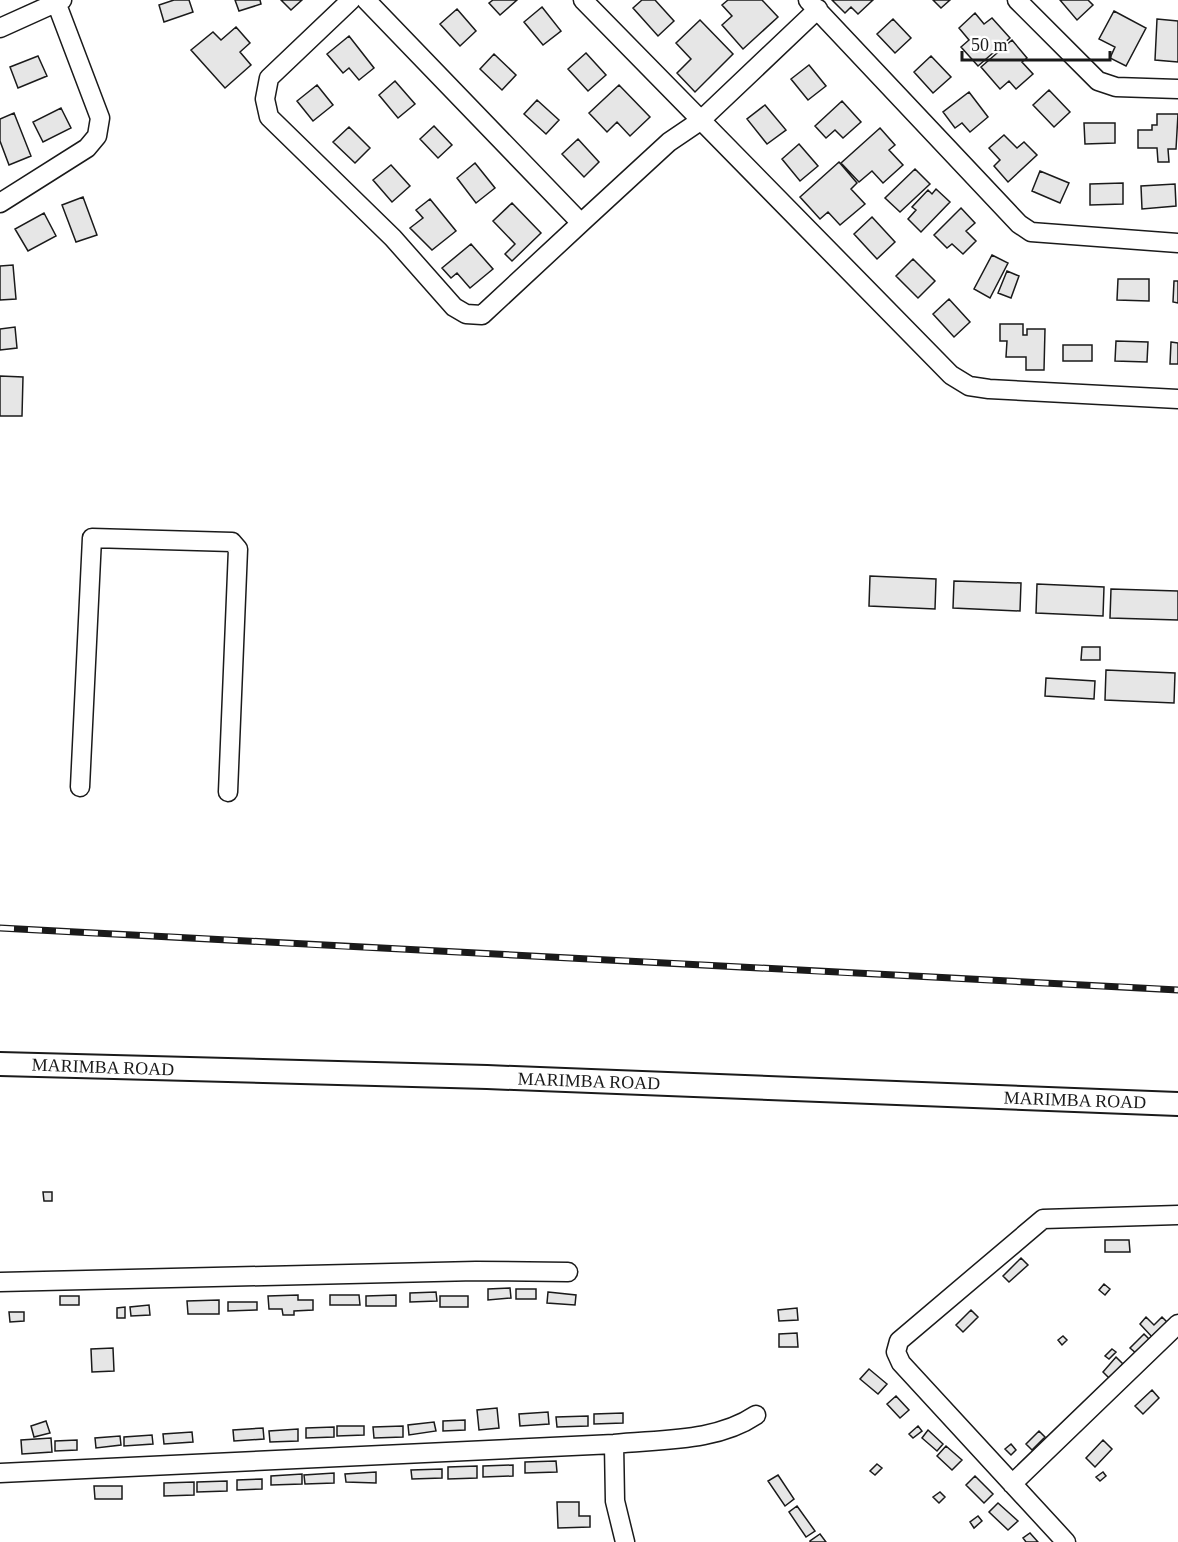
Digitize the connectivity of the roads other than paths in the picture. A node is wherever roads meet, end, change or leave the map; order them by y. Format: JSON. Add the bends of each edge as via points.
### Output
{"nodes":[{"id":1,"x":351,"y":0,"type":"edge"},
{"id":2,"x":366,"y":0,"type":"edge"},
{"id":3,"x":583,"y":0,"type":"edge"},
{"id":4,"x":1017,"y":0,"type":"edge"},
{"id":5,"x":59,"y":1,"type":"edge"},
{"id":6,"x":813,"y":5,"type":"edge"},
{"id":7,"x":0,"y":28,"type":"edge"},
{"id":8,"x":1178,"y":89,"type":"edge"},
{"id":9,"x":700,"y":121,"type":"junction"},
{"id":10,"x":0,"y":203,"type":"edge"},
{"id":11,"x":581,"y":223,"type":"junction"},
{"id":12,"x":1178,"y":243,"type":"edge"},
{"id":13,"x":1178,"y":399,"type":"edge"},
{"id":14,"x":80,"y":787,"type":"dead end"},
{"id":15,"x":228,"y":792,"type":"dead end"},
{"id":16,"x":0,"y":1064,"type":"edge"},
{"id":17,"x":1178,"y":1104,"type":"edge"},
{"id":18,"x":1178,"y":1215,"type":"edge"},
{"id":19,"x":568,"y":1272,"type":"dead end"},
{"id":20,"x":0,"y":1282,"type":"edge"},
{"id":21,"x":1178,"y":1324,"type":"edge"},
{"id":22,"x":756,"y":1415,"type":"dead end"},
{"id":23,"x":614,"y":1444,"type":"junction"},
{"id":24,"x":0,"y":1473,"type":"edge"},
{"id":25,"x":1012,"y":1484,"type":"junction"},
{"id":26,"x":626,"y":1542,"type":"edge"},
{"id":27,"x":1066,"y":1542,"type":"edge"}],
"edges":[{"from":1,"to":11,"type":"street","via":[[269,78],[265,99],[270,117],[393,238],[454,308],[482,315]]},
{"from":2,"to":11,"type":"street"},
{"from":3,"to":9,"type":"street"},
{"from":4,"to":8,"type":"street","via":[[1098,81],[1116,87]]},
{"from":5,"to":7,"type":"street"},
{"from":5,"to":10,"type":"street","via":[[100,118],[97,136],[87,148]]},
{"from":6,"to":9,"type":"street"},
{"from":6,"to":12,"type":"street","via":[[1019,224],[1031,232]]},
{"from":9,"to":11,"type":"street","via":[[669,142]]},
{"from":9,"to":13,"type":"street","via":[[951,375],[969,386]]},
{"from":14,"to":15,"type":"street","via":[[92,538],[232,542],[238,549]]},
{"from":16,"to":17,"type":"street","name":"MARIMBA ROAD","via":[[487,1077]]},
{"from":18,"to":25,"type":"street","via":[[1043,1219],[899,1341],[896,1352],[901,1363]]},
{"from":19,"to":20,"type":"street","via":[[477,1270]]},
{"from":21,"to":25,"type":"street"},
{"from":22,"to":23,"type":"street","via":[[739,1427],[710,1434]]},
{"from":23,"to":24,"type":"street"},
{"from":23,"to":26,"type":"street","via":[[615,1501]]},
{"from":25,"to":27,"type":"street"}]}
